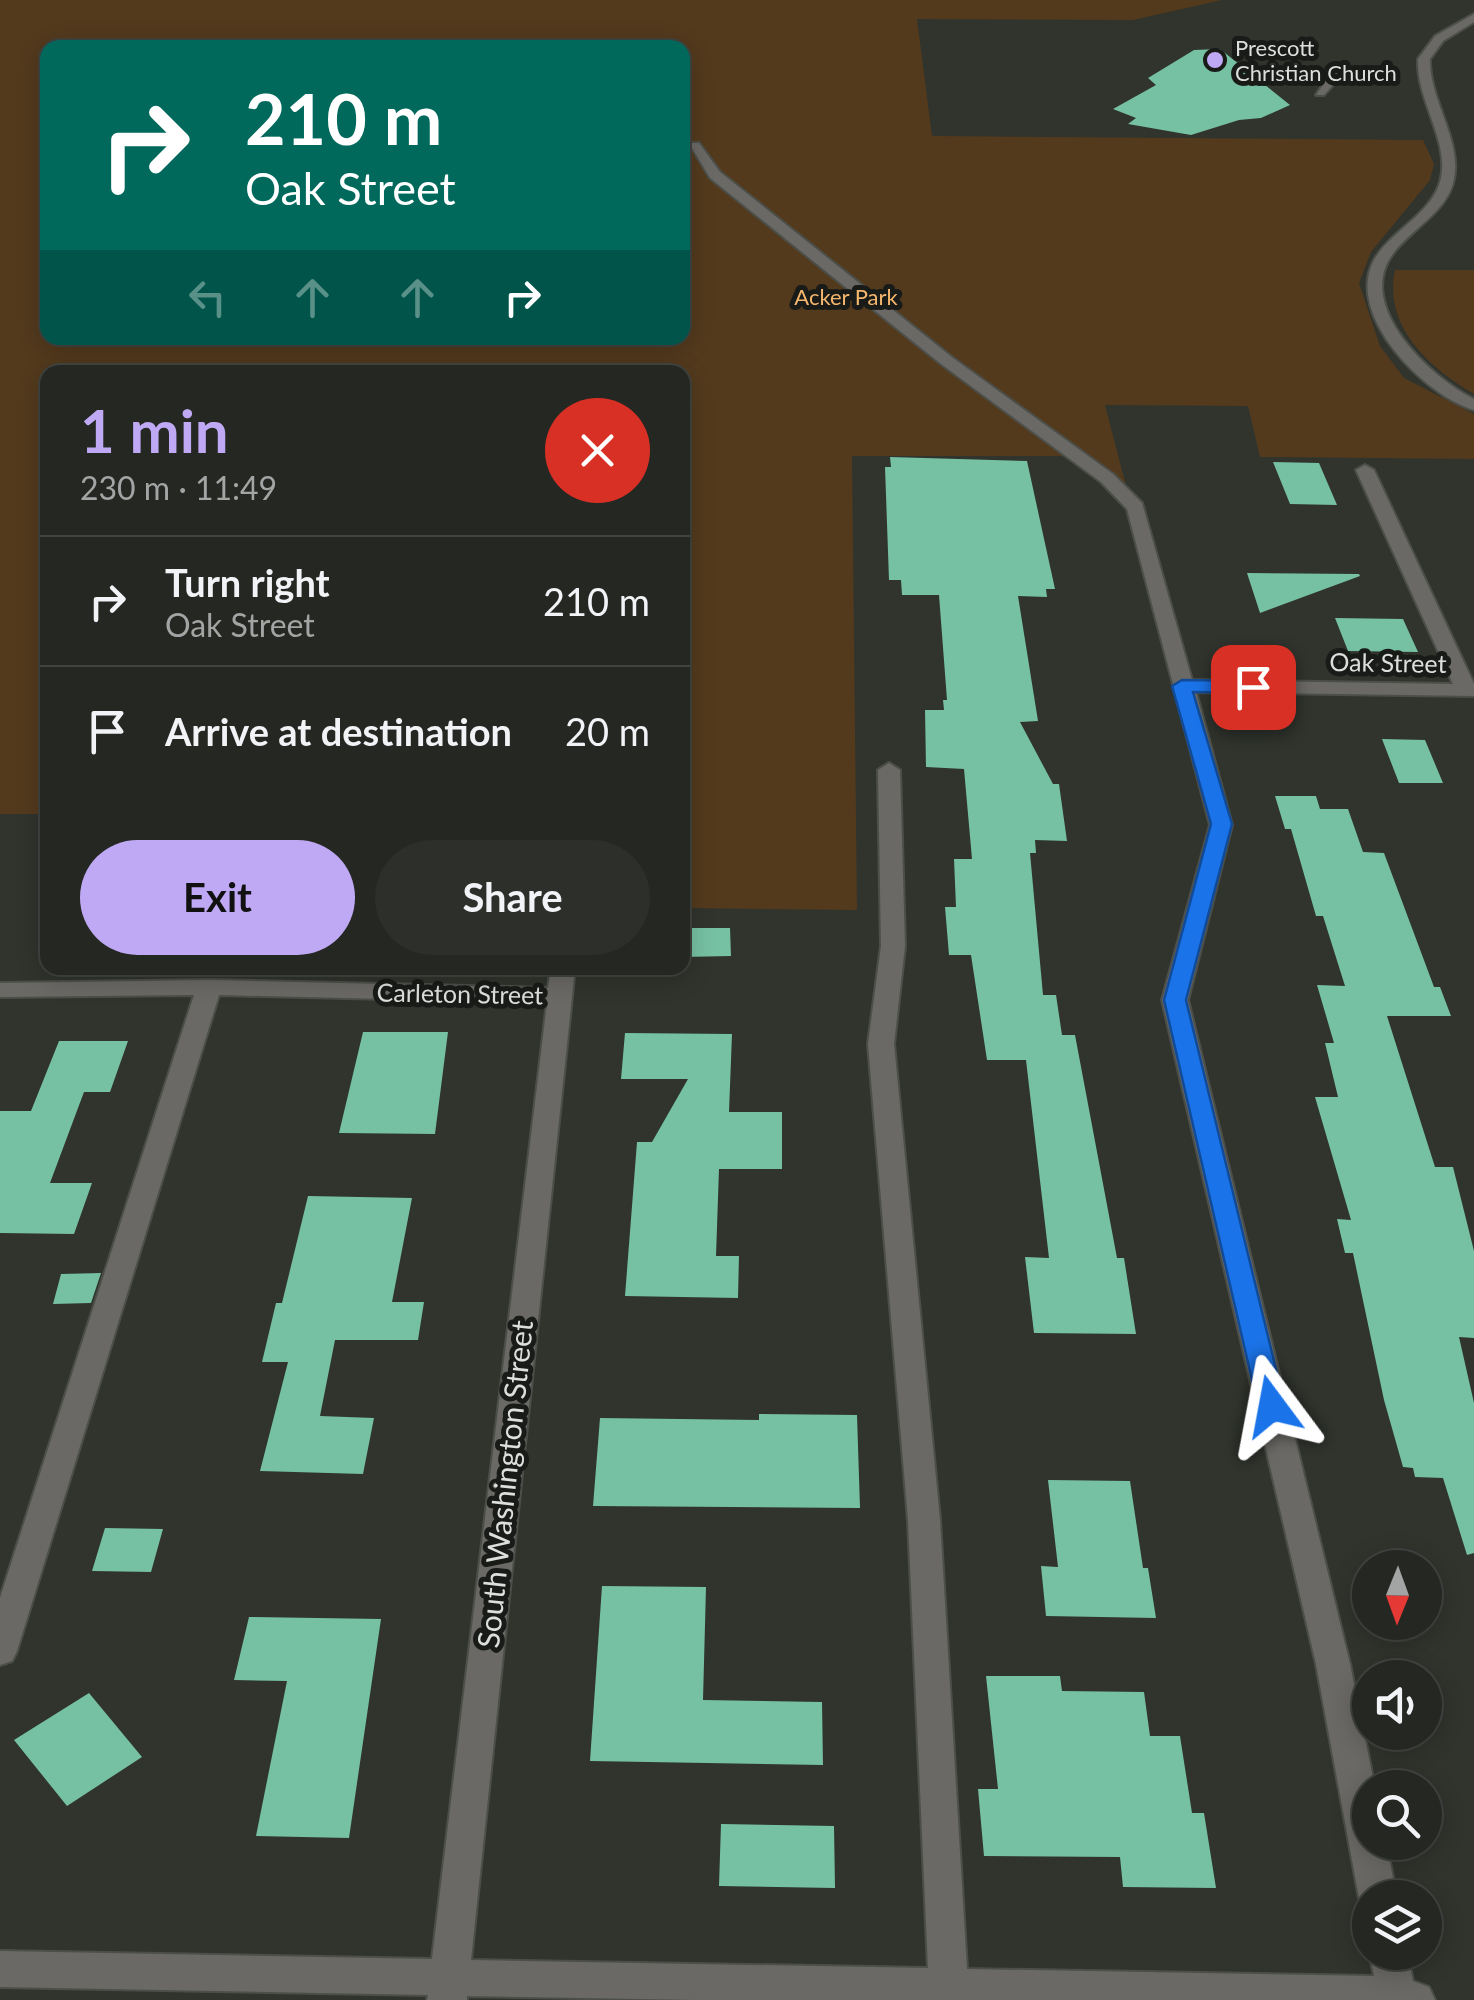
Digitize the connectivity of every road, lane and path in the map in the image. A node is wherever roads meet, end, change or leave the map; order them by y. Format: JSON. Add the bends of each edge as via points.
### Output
{"nodes":[{"id":1,"x":1474,"y":17,"type":"edge"},
{"id":2,"x":1335,"y":76,"type":"dead end"},
{"id":3,"x":1320,"y":92,"type":"dead end"},
{"id":4,"x":694,"y":146,"type":"dead end"},
{"id":5,"x":1474,"y":405,"type":"edge"},
{"id":6,"x":1366,"y":470,"type":"dead end"},
{"id":7,"x":1182,"y":686,"type":"junction"},
{"id":8,"x":1470,"y":690,"type":"edge"},
{"id":9,"x":889,"y":770,"type":"dead end"},
{"id":10,"x":561,"y":982,"type":"edge"},
{"id":11,"x":209,"y":987,"type":"junction"},
{"id":12,"x":0,"y":990,"type":"edge"},
{"id":13,"x":0,"y":1651,"type":"edge"},
{"id":14,"x":1375,"y":1880,"type":"edge"},
{"id":15,"x":0,"y":1969,"type":"edge"},
{"id":16,"x":1394,"y":1970,"type":"edge"},
{"id":17,"x":449,"y":1990,"type":"edge"},
{"id":18,"x":949,"y":1993,"type":"edge"},
{"id":19,"x":1403,"y":1998,"type":"edge"}],
"edges":[{"from":1,"to":5,"type":"street","via":[[1430,46],[1423,60],[1448,165],[1446,184],[1388,251],[1376,276],[1378,303],[1405,359]]},
{"from":2,"to":3,"type":"street"},
{"from":4,"to":7,"type":"street","via":[[730,188],[1136,506]]},
{"from":6,"to":8,"type":"street"},
{"from":7,"to":8,"type":"street","name":"Oak Street"},
{"from":7,"to":14,"type":"street","via":[[1221,824],[1175,1000],[1333,1664]]},
{"from":9,"to":18,"type":"street","via":[[892,946],[881,1044],[924,1520]]},
{"from":10,"to":11,"type":"street","name":"Carleton Street"},
{"from":10,"to":17,"type":"street","name":"South Washington Street"},
{"from":11,"to":12,"type":"street","name":"Carleton Street"},
{"from":11,"to":13,"type":"street"},
{"from":15,"to":17,"type":"street"},
{"from":16,"to":19,"type":"street"},
{"from":17,"to":18,"type":"street"},
{"from":18,"to":19,"type":"street"}]}
